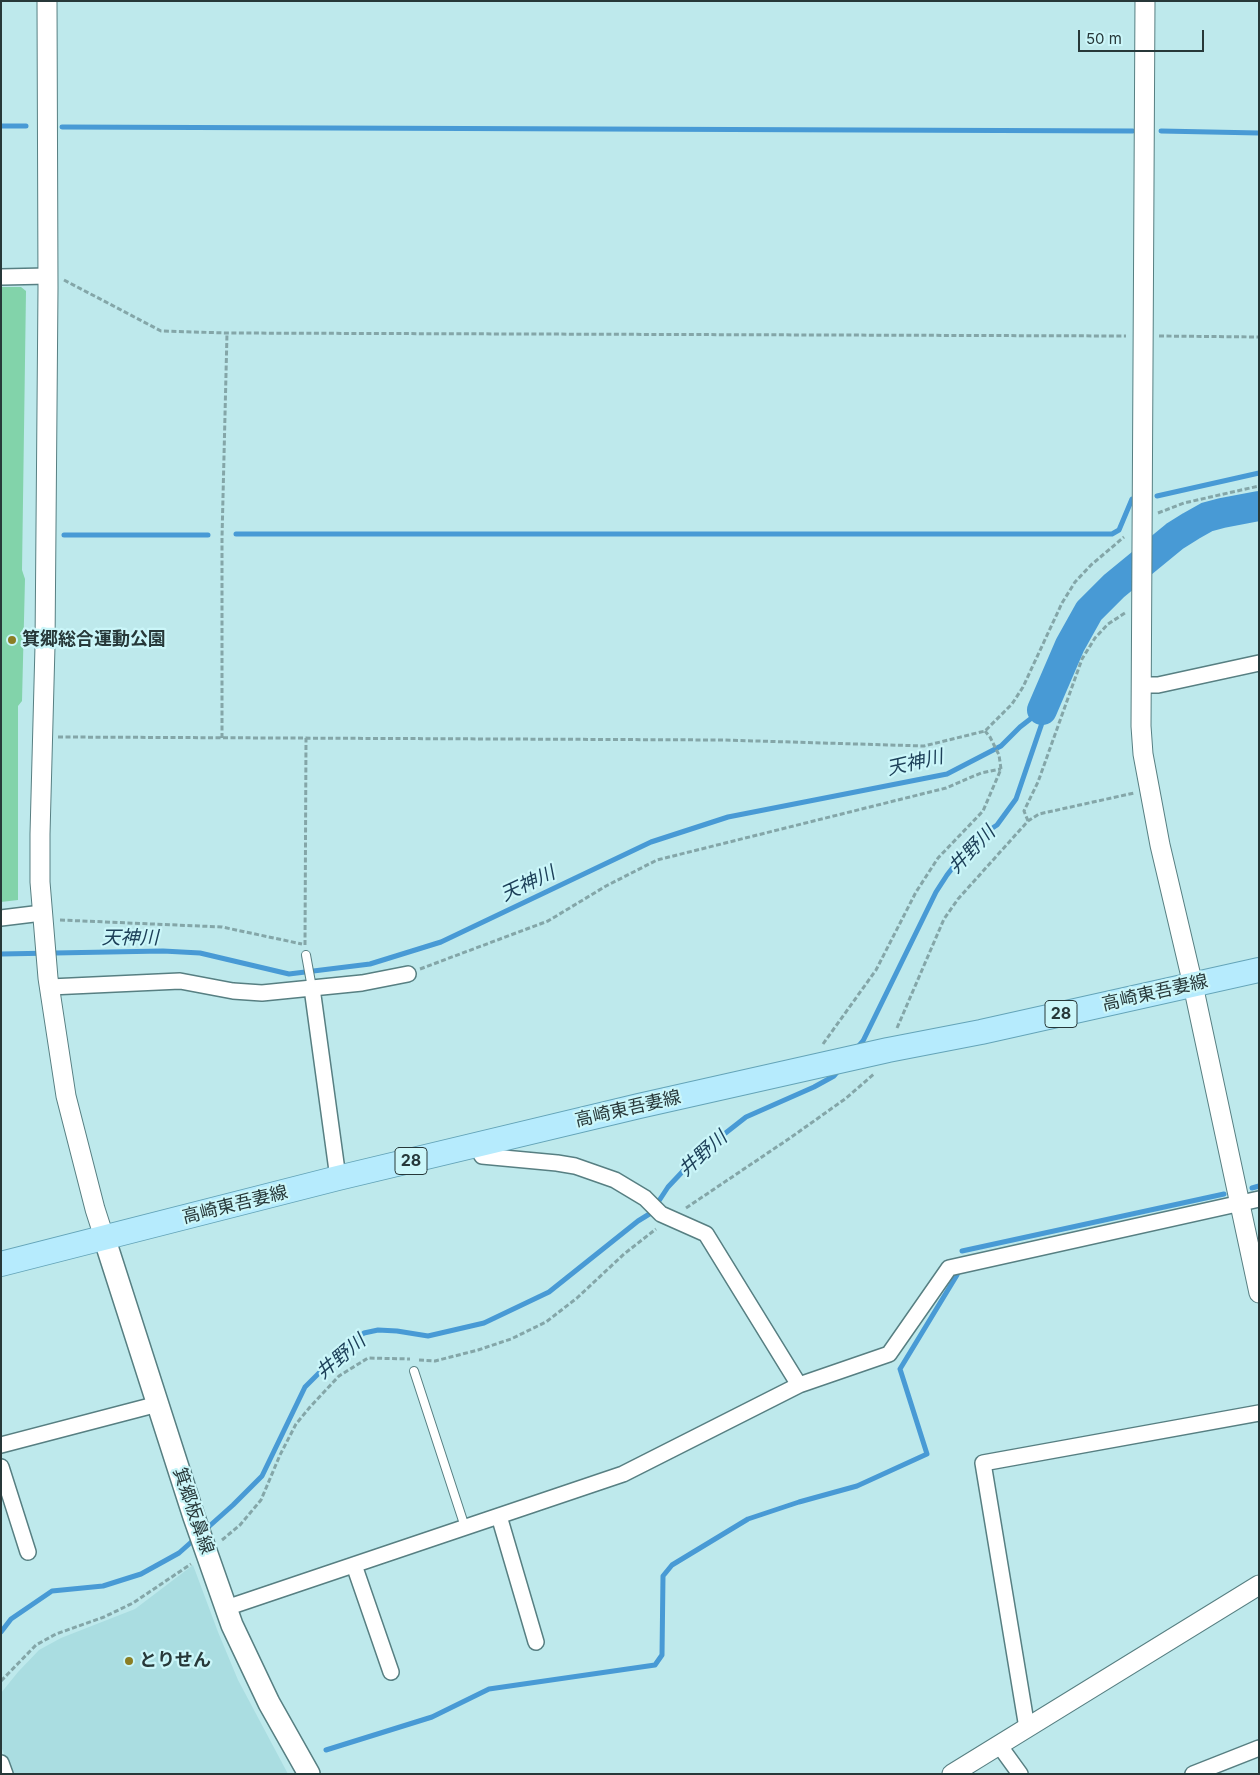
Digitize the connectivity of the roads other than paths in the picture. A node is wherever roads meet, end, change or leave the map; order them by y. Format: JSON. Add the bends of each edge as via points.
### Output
{"nodes":[{"id":1,"x":47,"y":1,"type":"edge"},
{"id":2,"x":1146,"y":1,"type":"edge"},
{"id":3,"x":48,"y":276,"type":"junction"},
{"id":4,"x":1,"y":277,"type":"edge"},
{"id":5,"x":1259,"y":663,"type":"edge"},
{"id":6,"x":1141,"y":685,"type":"junction"},
{"id":7,"x":1,"y":918,"type":"edge"},
{"id":8,"x":42,"y":921,"type":"junction"},
{"id":9,"x":306,"y":955,"type":"road end"},
{"id":10,"x":1259,"y":970,"type":"edge"},
{"id":11,"x":408,"y":974,"type":"road end"},
{"id":12,"x":49,"y":982,"type":"junction"},
{"id":13,"x":311,"y":982,"type":"junction"},
{"id":14,"x":1193,"y":985,"type":"junction"},
{"id":15,"x":476,"y":1145,"type":"junction"},
{"id":16,"x":338,"y":1178,"type":"junction"},
{"id":17,"x":1259,"y":1199,"type":"edge"},
{"id":18,"x":1240,"y":1203,"type":"junction"},
{"id":19,"x":104,"y":1237,"type":"junction"},
{"id":20,"x":1,"y":1264,"type":"edge"},
{"id":21,"x":1259,"y":1292,"type":"edge"},
{"id":22,"x":414,"y":1371,"type":"dead end"},
{"id":23,"x":799,"y":1385,"type":"junction"},
{"id":24,"x":158,"y":1404,"type":"junction"},
{"id":25,"x":1259,"y":1413,"type":"edge"},
{"id":26,"x":1,"y":1445,"type":"edge"},
{"id":27,"x":1,"y":1467,"type":"edge"},
{"id":28,"x":499,"y":1516,"type":"junction"},
{"id":29,"x":465,"y":1527,"type":"junction"},
{"id":30,"x":28,"y":1552,"type":"dead end"},
{"id":31,"x":354,"y":1564,"type":"junction"},
{"id":32,"x":1259,"y":1585,"type":"edge"},
{"id":33,"x":226,"y":1608,"type":"junction"},
{"id":34,"x":536,"y":1642,"type":"dead end"},
{"id":35,"x":391,"y":1672,"type":"dead end"},
{"id":36,"x":1027,"y":1728,"type":"junction"},
{"id":37,"x":998,"y":1745,"type":"junction"},
{"id":38,"x":1259,"y":1748,"type":"edge"},
{"id":39,"x":1,"y":1762,"type":"edge"},
{"id":40,"x":1203,"y":1772,"type":"edge"},
{"id":41,"x":5,"y":1774,"type":"edge"},
{"id":42,"x":309,"y":1774,"type":"edge"},
{"id":43,"x":952,"y":1774,"type":"edge"},
{"id":44,"x":1020,"y":1774,"type":"edge"}],
"edges":[{"from":1,"to":3,"type":"street"},
{"from":2,"to":6,"type":"street"},
{"from":3,"to":4,"type":"street"},
{"from":3,"to":8,"type":"street","via":[[40,834]]},
{"from":5,"to":6,"type":"street","via":[[1158,685]]},
{"from":6,"to":14,"type":"street","via":[[1143,754],[1160,845]]},
{"from":7,"to":8,"type":"street"},
{"from":8,"to":12,"type":"street"},
{"from":9,"to":13,"type":"lane"},
{"from":10,"to":14,"type":"main road","name":"高崎東吾妻線","number":"28"},
{"from":11,"to":13,"type":"street","via":[[362,983]]},
{"from":12,"to":13,"type":"street","via":[[180,981],[262,993]]},
{"from":12,"to":19,"type":"street","via":[[66,1096]]},
{"from":13,"to":16,"type":"street"},
{"from":14,"to":15,"type":"main road","name":"高崎東吾妻線","number":"28"},
{"from":14,"to":18,"type":"street"},
{"from":15,"to":16,"type":"main road","name":"高崎東吾妻線","number":"28"},
{"from":15,"to":23,"type":"street","via":[[482,1156],[575,1166],[615,1180],[646,1198],[666,1216],[706,1234]]},
{"from":16,"to":19,"type":"main road","name":"高崎東吾妻線","number":"28"},
{"from":17,"to":18,"type":"street"},
{"from":18,"to":21,"type":"street"},
{"from":18,"to":23,"type":"street","via":[[949,1268],[889,1354]]},
{"from":19,"to":20,"type":"main road","name":"高崎東吾妻線","number":"28"},
{"from":19,"to":24,"type":"main road","name":"箕郷板鼻線"},
{"from":22,"to":29,"type":"lane"},
{"from":23,"to":28,"type":"street","via":[[623,1474]]},
{"from":24,"to":26,"type":"street"},
{"from":24,"to":33,"type":"main road","name":"箕郷板鼻線"},
{"from":25,"to":36,"type":"street","via":[[983,1463]]},
{"from":27,"to":30,"type":"street"},
{"from":28,"to":29,"type":"street"},
{"from":28,"to":34,"type":"street"},
{"from":29,"to":31,"type":"street"},
{"from":31,"to":33,"type":"street"},
{"from":31,"to":35,"type":"street"},
{"from":32,"to":36,"type":"street"},
{"from":33,"to":42,"type":"main road","name":"箕郷板鼻線","via":[[269,1703]]},
{"from":36,"to":37,"type":"street"},
{"from":37,"to":43,"type":"street"},
{"from":37,"to":44,"type":"street"},
{"from":38,"to":40,"type":"street"},
{"from":39,"to":41,"type":"street"}]}
